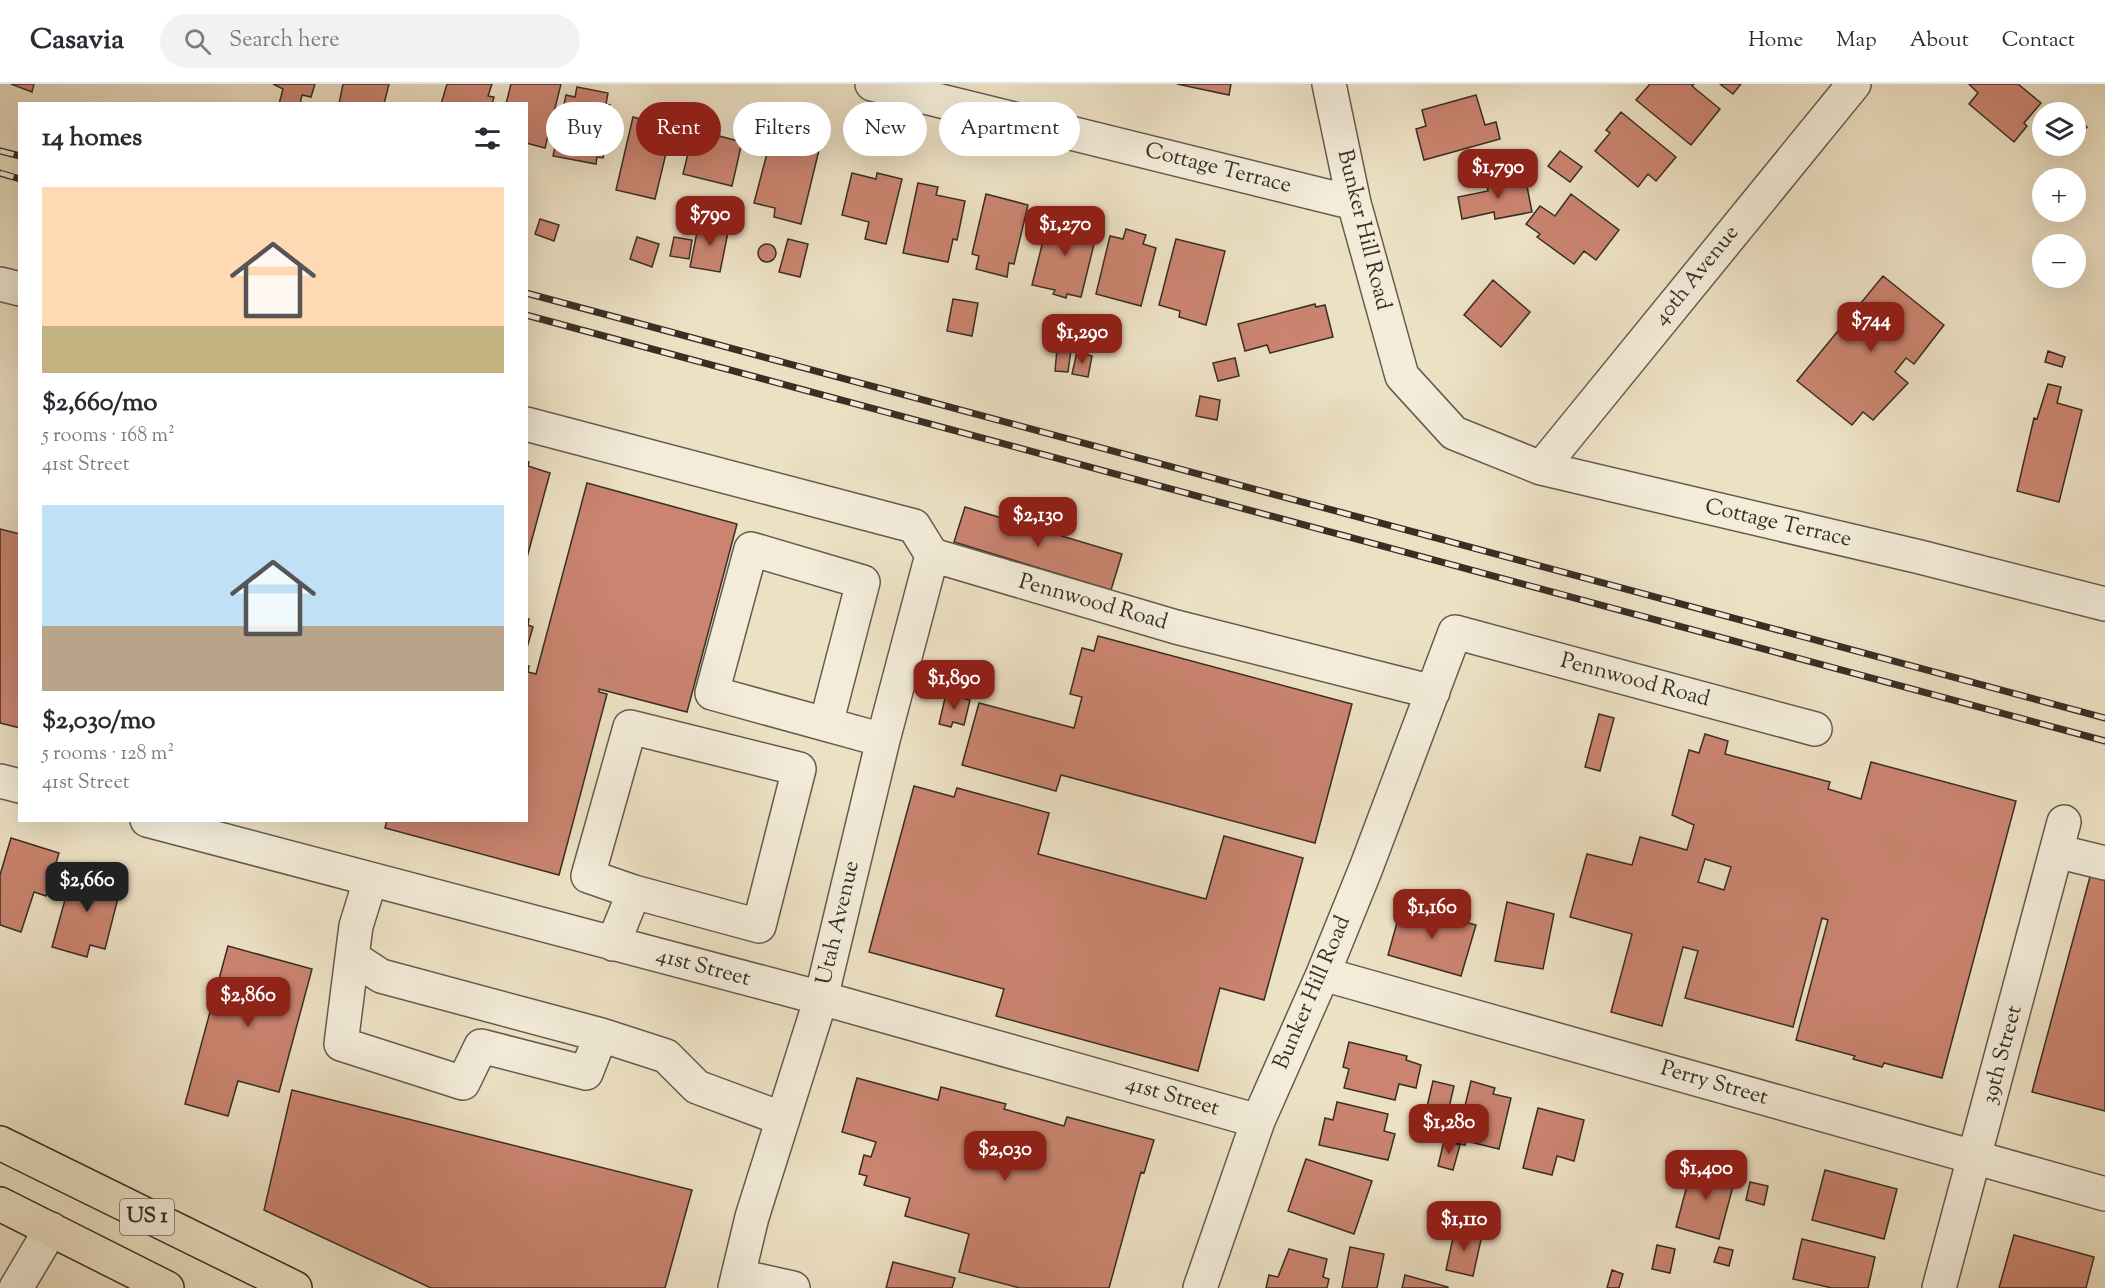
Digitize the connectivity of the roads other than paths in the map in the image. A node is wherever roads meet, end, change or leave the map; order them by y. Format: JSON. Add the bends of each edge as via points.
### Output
{"nodes":[{"id":1,"x":1329,"y":84,"type":"edge"},
{"id":2,"x":1854,"y":84,"type":"edge"},
{"id":3,"x":887,"y":86,"type":"edge"},
{"id":4,"x":1354,"y":203,"type":"junction"},
{"id":5,"x":0,"y":284,"type":"edge"},
{"id":6,"x":18,"y":288,"type":"edge"},
{"id":7,"x":528,"y":425,"type":"edge"},
{"id":8,"x":1454,"y":433,"type":"joint"},
{"id":9,"x":1541,"y":468,"type":"junction"},
{"id":10,"x":932,"y":555,"type":"junction"},
{"id":11,"x":2105,"y":604,"type":"edge"},
{"id":12,"x":1455,"y":632,"type":"joint"},
{"id":13,"x":1433,"y":692,"type":"junction"},
{"id":14,"x":826,"y":724,"type":"junction"},
{"id":15,"x":1815,"y":729,"type":"dead end"},
{"id":16,"x":883,"y":740,"type":"junction"},
{"id":17,"x":0,"y":781,"type":"edge"},
{"id":18,"x":18,"y":786,"type":"edge"},
{"id":19,"x":154,"y":822,"type":"edge"},
{"id":20,"x":2105,"y":863,"type":"edge"},
{"id":21,"x":370,"y":881,"type":"junction"},
{"id":22,"x":634,"y":892,"type":"junction"},
{"id":23,"x":613,"y":944,"type":"junction"},
{"id":24,"x":352,"y":957,"type":"junction"},
{"id":25,"x":1323,"y":975,"type":"junction"},
{"id":26,"x":821,"y":999,"type":"junction"},
{"id":27,"x":601,"y":1035,"type":"junction"},
{"id":28,"x":783,"y":1119,"type":"junction"},
{"id":29,"x":1258,"y":1121,"type":"junction"},
{"id":30,"x":0,"y":1143,"type":"edge"},
{"id":31,"x":1976,"y":1157,"type":"junction"},
{"id":32,"x":2105,"y":1194,"type":"edge"},
{"id":33,"x":0,"y":1204,"type":"edge"},
{"id":34,"x":51,"y":1229,"type":"junction"},
{"id":35,"x":737,"y":1282,"type":"edge"},
{"id":36,"x":16,"y":1288,"type":"edge"},
{"id":37,"x":167,"y":1288,"type":"edge"},
{"id":38,"x":295,"y":1288,"type":"edge"},
{"id":39,"x":793,"y":1288,"type":"edge"},
{"id":40,"x":1200,"y":1288,"type":"edge"},
{"id":41,"x":1939,"y":1288,"type":"edge"}],
"edges":[{"from":1,"to":4,"type":"street","name":"Bunker Hill Road"},
{"from":2,"to":9,"type":"street","name":"40th Avenue"},
{"from":3,"to":4,"type":"street","name":"Cottage Terrace"},
{"from":4,"to":8,"type":"street","name":"Bunker Hill Road","via":[[1401,376]]},
{"from":5,"to":6,"type":"street"},
{"from":7,"to":10,"type":"street","via":[[914,526]]},
{"from":8,"to":9,"type":"street","name":"Cottage Terrace"},
{"from":9,"to":11,"type":"street","name":"Cottage Terrace"},
{"from":10,"to":13,"type":"street","name":"Pennwood Road","via":[[1176,627]]},
{"from":10,"to":16,"type":"street","name":"Utah Avenue"},
{"from":12,"to":13,"type":"street","name":"Bunker Hill Road"},
{"from":12,"to":15,"type":"street","name":"Pennwood Road"},
{"from":13,"to":25,"type":"street","name":"Bunker Hill Road"},
{"from":14,"to":14,"type":"street","via":[[712,693],[751,549],[863,582]]},
{"from":14,"to":16,"type":"street"},
{"from":16,"to":26,"type":"street","name":"Utah Avenue"},
{"from":17,"to":18,"type":"street"},
{"from":19,"to":21,"type":"street","name":"41st Street"},
{"from":20,"to":31,"type":"street","name":"39th Street","via":[[2060,837]]},
{"from":21,"to":23,"type":"street","name":"41st Street"},
{"from":21,"to":24,"type":"street","via":[[356,926]]},
{"from":22,"to":22,"type":"street","via":[[759,926],[799,770],[630,727],[588,876]]},
{"from":22,"to":23,"type":"street"},
{"from":23,"to":26,"type":"street","name":"41st Street"},
{"from":24,"to":27,"type":"street","via":[[381,976]]},
{"from":24,"to":27,"type":"street","via":[[341,1044],[463,1083],[481,1046],[586,1073]]},
{"from":25,"to":29,"type":"street","name":"Bunker Hill Road"},
{"from":25,"to":31,"type":"street","name":"Perry Street"},
{"from":26,"to":28,"type":"street","name":"Utah Avenue"},
{"from":26,"to":29,"type":"street","name":"41st Street"},
{"from":27,"to":28,"type":"street","via":[[666,1056],[697,1087]]},
{"from":28,"to":35,"type":"street","name":"Utah Avenue","via":[[752,1217]]},
{"from":29,"to":40,"type":"street","name":"Bunker Hill Road"},
{"from":30,"to":38,"type":"main road","number":"US 1"},
{"from":31,"to":32,"type":"street","name":"Perry Street"},
{"from":31,"to":41,"type":"street","name":"39th Street"},
{"from":33,"to":34,"type":"main road","number":"US 1"},
{"from":34,"to":36,"type":"street"},
{"from":34,"to":37,"type":"main road","number":"US 1"},
{"from":35,"to":39,"type":"street"}]}
